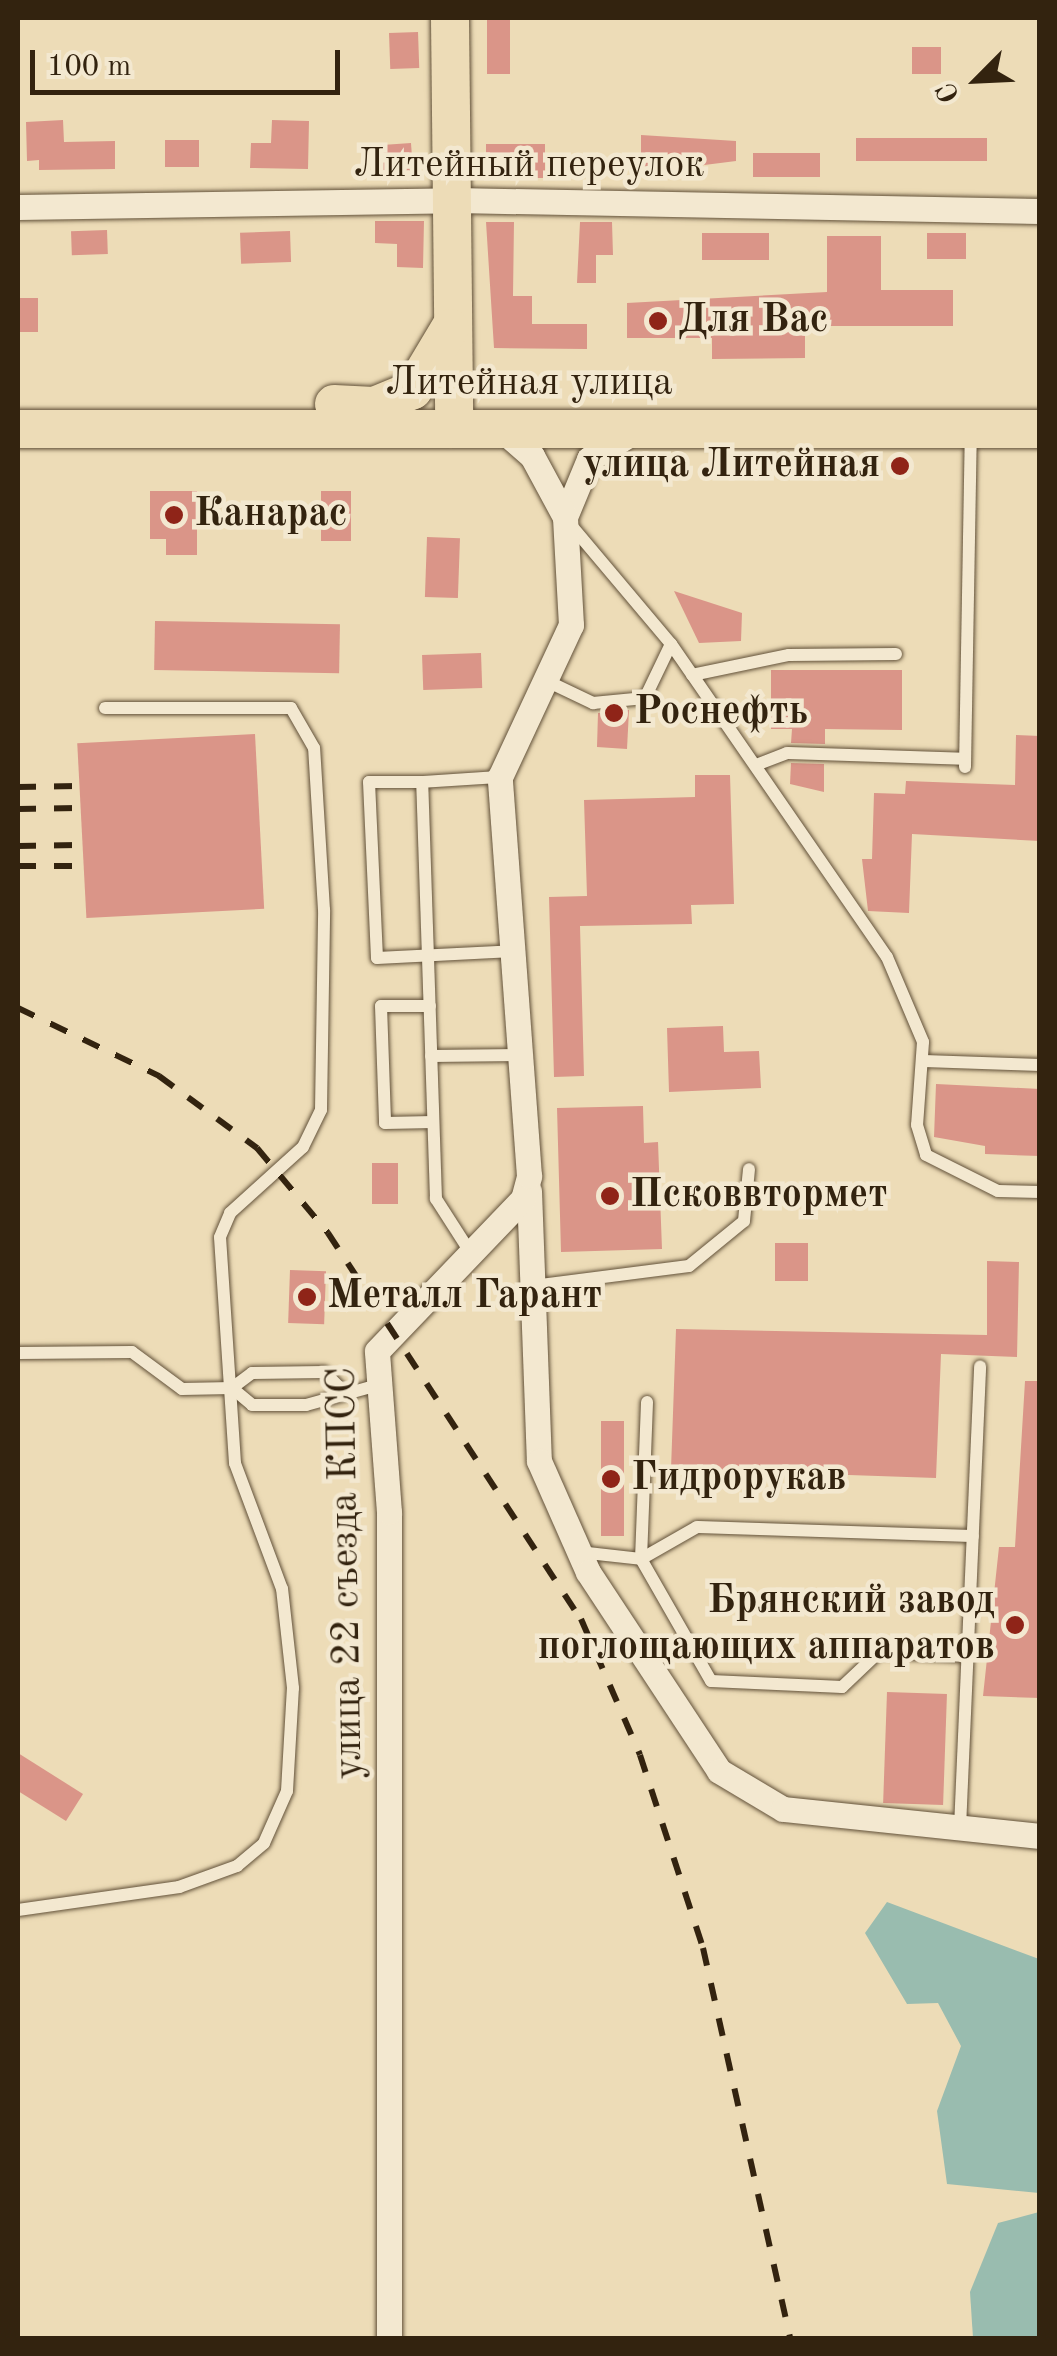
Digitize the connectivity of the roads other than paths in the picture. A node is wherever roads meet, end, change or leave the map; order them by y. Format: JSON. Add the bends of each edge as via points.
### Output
{"nodes":[{"id":1,"x":450,"y":18,"type":"edge"},
{"id":2,"x":454,"y":200,"type":"junction"},
{"id":3,"x":18,"y":207,"type":"edge"},
{"id":4,"x":1040,"y":211,"type":"edge"},
{"id":5,"x":454,"y":322,"type":"junction"},
{"id":6,"x":300,"y":428,"type":"junction"},
{"id":7,"x":454,"y":428,"type":"junction"},
{"id":8,"x":970,"y":428,"type":"junction"},
{"id":9,"x":1040,"y":428,"type":"edge"},
{"id":10,"x":18,"y":429,"type":"edge"},
{"id":11,"x":501,"y":429,"type":"junction"},
{"id":12,"x":637,"y":430,"type":"junction"},
{"id":13,"x":564,"y":517,"type":"junction"},
{"id":14,"x":671,"y":644,"type":"junction"},
{"id":15,"x":896,"y":654,"type":"dead end"},
{"id":16,"x":692,"y":675,"type":"junction"},
{"id":17,"x":552,"y":683,"type":"junction"},
{"id":18,"x":106,"y":708,"type":"dead end"},
{"id":19,"x":756,"y":765,"type":"junction"},
{"id":20,"x":500,"y":777,"type":"junction"},
{"id":21,"x":422,"y":782,"type":"junction"},
{"id":22,"x":512,"y":951,"type":"junction"},
{"id":23,"x":428,"y":955,"type":"junction"},
{"id":24,"x":430,"y":1006,"type":"junction"},
{"id":25,"x":520,"y":1055,"type":"junction"},
{"id":26,"x":431,"y":1056,"type":"junction"},
{"id":27,"x":924,"y":1062,"type":"junction"},
{"id":28,"x":1040,"y":1065,"type":"edge"},
{"id":29,"x":433,"y":1122,"type":"junction"},
{"id":30,"x":749,"y":1169,"type":"dead end"},
{"id":31,"x":529,"y":1176,"type":"junction"},
{"id":32,"x":1040,"y":1192,"type":"edge"},
{"id":33,"x":472,"y":1254,"type":"junction"},
{"id":34,"x":534,"y":1286,"type":"junction"},
{"id":35,"x":18,"y":1353,"type":"edge"},
{"id":36,"x":980,"y":1366,"type":"dead end"},
{"id":37,"x":374,"y":1386,"type":"junction"},
{"id":38,"x":232,"y":1388,"type":"junction"},
{"id":39,"x":340,"y":1388,"type":"junction"},
{"id":40,"x":647,"y":1402,"type":"dead end"},
{"id":41,"x":972,"y":1536,"type":"junction"},
{"id":42,"x":576,"y":1552,"type":"junction"},
{"id":43,"x":641,"y":1559,"type":"junction"},
{"id":44,"x":967,"y":1656,"type":"junction"},
{"id":45,"x":960,"y":1828,"type":"junction"},
{"id":46,"x":1040,"y":1836,"type":"edge"},
{"id":47,"x":18,"y":1910,"type":"edge"},
{"id":48,"x":390,"y":2338,"type":"edge"}],
"edges":[{"from":1,"to":2,"type":"main road"},
{"from":2,"to":3,"type":"street","name":"Литейный переулок"},
{"from":2,"to":4,"type":"street","name":"Литейный переулок"},
{"from":2,"to":5,"type":"main road"},
{"from":5,"to":6,"type":"main road","via":[[414,390],[374,406],[332,404]]},
{"from":5,"to":7,"type":"main road"},
{"from":6,"to":7,"type":"main road","name":"Литейная улица"},
{"from":6,"to":10,"type":"main road","name":"Литейная улица"},
{"from":7,"to":11,"type":"main road","name":"Литейная улица"},
{"from":8,"to":9,"type":"main road","name":"Литейная улица"},
{"from":8,"to":12,"type":"main road","name":"Литейная улица"},
{"from":8,"to":19,"type":"lane","via":[[965,763],[788,753]]},
{"from":11,"to":12,"type":"main road","name":"Литейная улица"},
{"from":11,"to":13,"type":"street","via":[[532,456]]},
{"from":12,"to":13,"type":"street","via":[[589,459]]},
{"from":13,"to":14,"type":"lane"},
{"from":13,"to":17,"type":"street","via":[[572,625]]},
{"from":14,"to":16,"type":"lane"},
{"from":14,"to":17,"type":"lane","via":[[645,698],[593,703]]},
{"from":15,"to":16,"type":"lane","via":[[789,656]]},
{"from":16,"to":19,"type":"lane"},
{"from":17,"to":20,"type":"street","via":[[514,734]]},
{"from":18,"to":38,"type":"lane","via":[[290,708],[314,748],[321,1110],[303,1148],[230,1214],[220,1237]]},
{"from":19,"to":27,"type":"lane","via":[[887,957]]},
{"from":20,"to":21,"type":"lane"},
{"from":20,"to":22,"type":"street"},
{"from":21,"to":23,"type":"lane"},
{"from":21,"to":23,"type":"lane","via":[[369,782],[377,958]]},
{"from":22,"to":23,"type":"lane"},
{"from":22,"to":25,"type":"street"},
{"from":23,"to":24,"type":"lane"},
{"from":24,"to":26,"type":"lane"},
{"from":24,"to":29,"type":"lane","via":[[381,1006],[385,1123]]},
{"from":25,"to":26,"type":"lane"},
{"from":25,"to":31,"type":"street"},
{"from":26,"to":29,"type":"lane"},
{"from":27,"to":28,"type":"lane"},
{"from":27,"to":32,"type":"lane","via":[[918,1125],[926,1155],[986,1187]]},
{"from":29,"to":33,"type":"lane","via":[[436,1199]]},
{"from":30,"to":34,"type":"lane","via":[[744,1220],[689,1266]]},
{"from":31,"to":33,"type":"street","name":"улица 22 съезда КПСС","via":[[517,1211]]},
{"from":31,"to":34,"type":"street"},
{"from":33,"to":37,"type":"street","name":"улица 22 съезда КПСС","via":[[390,1328]]},
{"from":34,"to":42,"type":"street","via":[[539,1462]]},
{"from":35,"to":38,"type":"lane","via":[[132,1352],[182,1389]]},
{"from":36,"to":41,"type":"lane"},
{"from":37,"to":39,"type":"lane"},
{"from":37,"to":48,"type":"street","name":"улица 22 съезда КПСС","via":[[390,1512]]},
{"from":38,"to":39,"type":"lane","via":[[252,1373],[324,1372]]},
{"from":38,"to":39,"type":"lane","via":[[252,1405],[320,1405]]},
{"from":38,"to":47,"type":"lane","via":[[235,1462],[282,1589],[293,1688],[286,1791],[264,1843],[237,1866],[179,1887]]},
{"from":40,"to":43,"type":"lane"},
{"from":41,"to":43,"type":"lane","via":[[697,1528]]},
{"from":41,"to":44,"type":"lane"},
{"from":42,"to":43,"type":"lane"},
{"from":42,"to":45,"type":"street","via":[[740,1790],[783,1809]]},
{"from":43,"to":44,"type":"lane","via":[[712,1681],[842,1687],[879,1652]]},
{"from":44,"to":45,"type":"lane"},
{"from":45,"to":46,"type":"street"}]}
